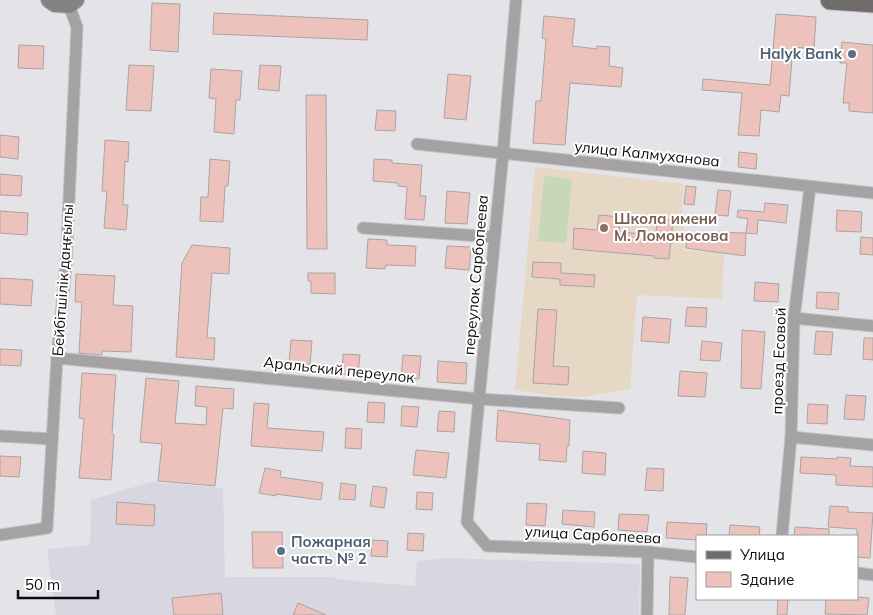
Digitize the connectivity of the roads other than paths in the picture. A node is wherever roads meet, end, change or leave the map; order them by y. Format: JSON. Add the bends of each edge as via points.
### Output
{"nodes":[{"id":1,"x":50,"y":0,"type":"edge"},
{"id":2,"x":516,"y":0,"type":"edge"},
{"id":3,"x":830,"y":0,"type":"edge"},
{"id":4,"x":72,"y":3,"type":"edge"},
{"id":5,"x":873,"y":3,"type":"edge"},
{"id":6,"x":417,"y":144,"type":"dead end"},
{"id":7,"x":503,"y":153,"type":"junction"},
{"id":8,"x":810,"y":187,"type":"junction"},
{"id":9,"x":873,"y":193,"type":"edge"},
{"id":10,"x":362,"y":228,"type":"dead end"},
{"id":11,"x":495,"y":237,"type":"junction"},
{"id":12,"x":794,"y":318,"type":"junction"},
{"id":13,"x":873,"y":326,"type":"edge"},
{"id":14,"x":57,"y":358,"type":"junction"},
{"id":15,"x":480,"y":398,"type":"junction"},
{"id":16,"x":619,"y":408,"type":"dead end"},
{"id":17,"x":0,"y":436,"type":"edge"},
{"id":18,"x":791,"y":437,"type":"junction"},
{"id":19,"x":52,"y":439,"type":"junction"},
{"id":20,"x":873,"y":445,"type":"edge"},
{"id":21,"x":0,"y":535,"type":"edge"},
{"id":22,"x":782,"y":535,"type":"edge"},
{"id":23,"x":487,"y":546,"type":"joint"},
{"id":24,"x":648,"y":552,"type":"junction"},
{"id":25,"x":696,"y":557,"type":"edge"},
{"id":26,"x":858,"y":573,"type":"edge"},
{"id":27,"x":873,"y":575,"type":"edge"},
{"id":28,"x":647,"y":615,"type":"edge"}],
"edges":[{"from":1,"to":4,"type":"street","name":"Бейбітшілік даңғылы","via":[[55,4]]},
{"from":2,"to":7,"type":"street","name":"переулок Сарбопеева"},
{"from":3,"to":5,"type":"main road"},
{"from":4,"to":14,"type":"street","name":"Бейбітшілік даңғылы","via":[[76,27],[66,264]]},
{"from":6,"to":7,"type":"street","name":"улица Калмуханова"},
{"from":7,"to":8,"type":"street","name":"улица Калмуханова"},
{"from":7,"to":11,"type":"street","name":"переулок Сарбопеева"},
{"from":8,"to":9,"type":"street","name":"улица Калмуханова"},
{"from":8,"to":12,"type":"street","name":"проезд Есовой"},
{"from":10,"to":11,"type":"street"},
{"from":11,"to":15,"type":"street","name":"переулок Сарбопеева"},
{"from":12,"to":13,"type":"street"},
{"from":12,"to":18,"type":"street","name":"проезд Есовой"},
{"from":14,"to":15,"type":"street","name":"Аральский переулок"},
{"from":14,"to":19,"type":"street","name":"Бейбітшілік даңғылы"},
{"from":15,"to":16,"type":"street","name":"Аральский переулок"},
{"from":15,"to":23,"type":"street","name":"переулок Сарбопеева","via":[[467,522]]},
{"from":17,"to":19,"type":"street"},
{"from":18,"to":20,"type":"street"},
{"from":18,"to":22,"type":"street","name":"проезд Есовой"},
{"from":19,"to":21,"type":"street","name":"Бейбітшілік даңғылы","via":[[47,528]]},
{"from":23,"to":24,"type":"street","name":"улица Сарбопеева"},
{"from":24,"to":25,"type":"street","name":"улица Сарбопеева"},
{"from":24,"to":28,"type":"street"},
{"from":26,"to":27,"type":"street"}]}
